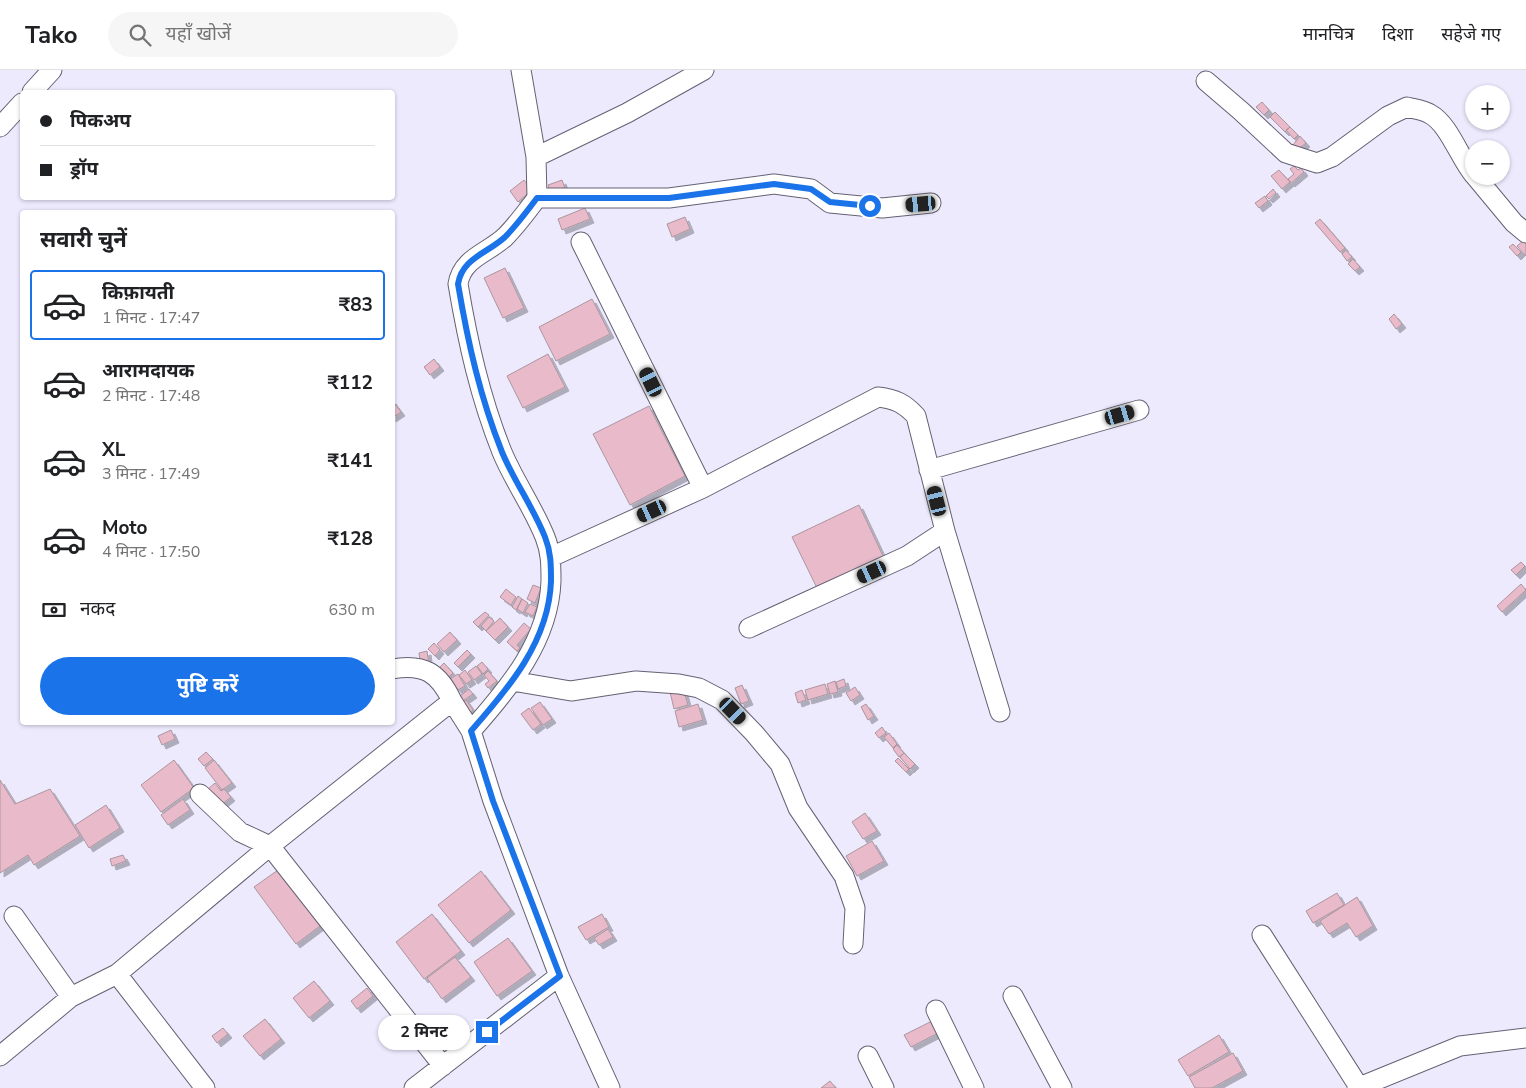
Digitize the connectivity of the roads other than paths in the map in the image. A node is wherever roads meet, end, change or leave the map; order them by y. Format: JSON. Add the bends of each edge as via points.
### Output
{"nodes":[{"id":1,"x":52,"y":70,"type":"edge"},
{"id":2,"x":521,"y":70,"type":"edge"},
{"id":3,"x":704,"y":70,"type":"edge"},
{"id":4,"x":1206,"y":81,"type":"dead end"},
{"id":5,"x":34,"y":90,"type":"edge"},
{"id":6,"x":20,"y":105,"type":"edge"},
{"id":7,"x":0,"y":128,"type":"edge"},
{"id":8,"x":536,"y":157,"type":"junction"},
{"id":9,"x":1465,"y":164,"type":"edge"},
{"id":10,"x":1482,"y":185,"type":"edge"},
{"id":11,"x":537,"y":198,"type":"junction"},
{"id":12,"x":931,"y":203,"type":"dead end"},
{"id":13,"x":1526,"y":232,"type":"edge"},
{"id":14,"x":581,"y":242,"type":"dead end"},
{"id":15,"x":1139,"y":410,"type":"dead end"},
{"id":16,"x":929,"y":470,"type":"junction"},
{"id":17,"x":703,"y":488,"type":"junction"},
{"id":18,"x":945,"y":531,"type":"junction"},
{"id":19,"x":551,"y":557,"type":"junction"},
{"id":20,"x":749,"y":628,"type":"dead end"},
{"id":21,"x":395,"y":669,"type":"edge"},
{"id":22,"x":512,"y":681,"type":"junction"},
{"id":23,"x":452,"y":701,"type":"junction"},
{"id":24,"x":1000,"y":712,"type":"dead end"},
{"id":25,"x":471,"y":731,"type":"junction"},
{"id":26,"x":200,"y":794,"type":"dead end"},
{"id":27,"x":270,"y":846,"type":"junction"},
{"id":28,"x":14,"y":916,"type":"dead end"},
{"id":29,"x":1262,"y":935,"type":"dead end"},
{"id":30,"x":853,"y":944,"type":"dead end"},
{"id":31,"x":117,"y":974,"type":"junction"},
{"id":32,"x":560,"y":976,"type":"junction"},
{"id":33,"x":71,"y":996,"type":"junction"},
{"id":34,"x":1013,"y":996,"type":"dead end"},
{"id":35,"x":936,"y":1010,"type":"dead end"},
{"id":36,"x":1526,"y":1038,"type":"edge"},
{"id":37,"x":0,"y":1056,"type":"edge"},
{"id":38,"x":868,"y":1056,"type":"dead end"},
{"id":39,"x":443,"y":1066,"type":"junction"},
{"id":40,"x":205,"y":1088,"type":"edge"},
{"id":41,"x":414,"y":1088,"type":"edge"},
{"id":42,"x":610,"y":1088,"type":"edge"},
{"id":43,"x":884,"y":1088,"type":"edge"},
{"id":44,"x":974,"y":1088,"type":"edge"},
{"id":45,"x":1062,"y":1088,"type":"edge"},
{"id":46,"x":1358,"y":1088,"type":"edge"}],
"edges":[{"from":1,"to":5,"type":"street"},
{"from":2,"to":8,"type":"street"},
{"from":3,"to":8,"type":"street","via":[[627,113]]},
{"from":4,"to":9,"type":"street","via":[[1286,153],[1317,163],[1332,157],[1388,116],[1407,107],[1431,114],[1452,139]]},
{"from":6,"to":7,"type":"street"},
{"from":8,"to":11,"type":"street"},
{"from":10,"to":13,"type":"street","via":[[1514,223]]},
{"from":11,"to":12,"type":"street","via":[[669,198],[774,184],[811,189],[830,202],[882,208]]},
{"from":11,"to":19,"type":"street","via":[[503,238],[462,269],[458,284],[479,390],[503,454],[544,536]]},
{"from":14,"to":17,"type":"street"},
{"from":15,"to":16,"type":"street"},
{"from":16,"to":17,"type":"street","via":[[916,416],[906,405],[878,397]]},
{"from":16,"to":18,"type":"street"},
{"from":17,"to":19,"type":"street"},
{"from":18,"to":20,"type":"street","via":[[907,556]]},
{"from":18,"to":24,"type":"street"},
{"from":19,"to":22,"type":"street","via":[[549,610],[536,645]]},
{"from":21,"to":23,"type":"street","via":[[416,666],[432,672]]},
{"from":22,"to":25,"type":"street"},
{"from":22,"to":30,"type":"street","via":[[571,691],[636,681],[679,684],[700,688],[722,700],[780,764],[798,808],[844,876],[855,908]]},
{"from":23,"to":25,"type":"street"},
{"from":23,"to":27,"type":"street"},
{"from":25,"to":32,"type":"street","via":[[493,801]]},
{"from":26,"to":27,"type":"street","via":[[240,832]]},
{"from":27,"to":31,"type":"street"},
{"from":27,"to":39,"type":"street"},
{"from":28,"to":33,"type":"street"},
{"from":29,"to":46,"type":"street"},
{"from":31,"to":33,"type":"street"},
{"from":31,"to":40,"type":"street"},
{"from":32,"to":39,"type":"street"},
{"from":32,"to":42,"type":"street"},
{"from":33,"to":37,"type":"street"},
{"from":34,"to":45,"type":"street"},
{"from":35,"to":44,"type":"street"},
{"from":36,"to":46,"type":"street","via":[[1460,1046]]},
{"from":38,"to":43,"type":"street"},
{"from":39,"to":41,"type":"street"}]}
